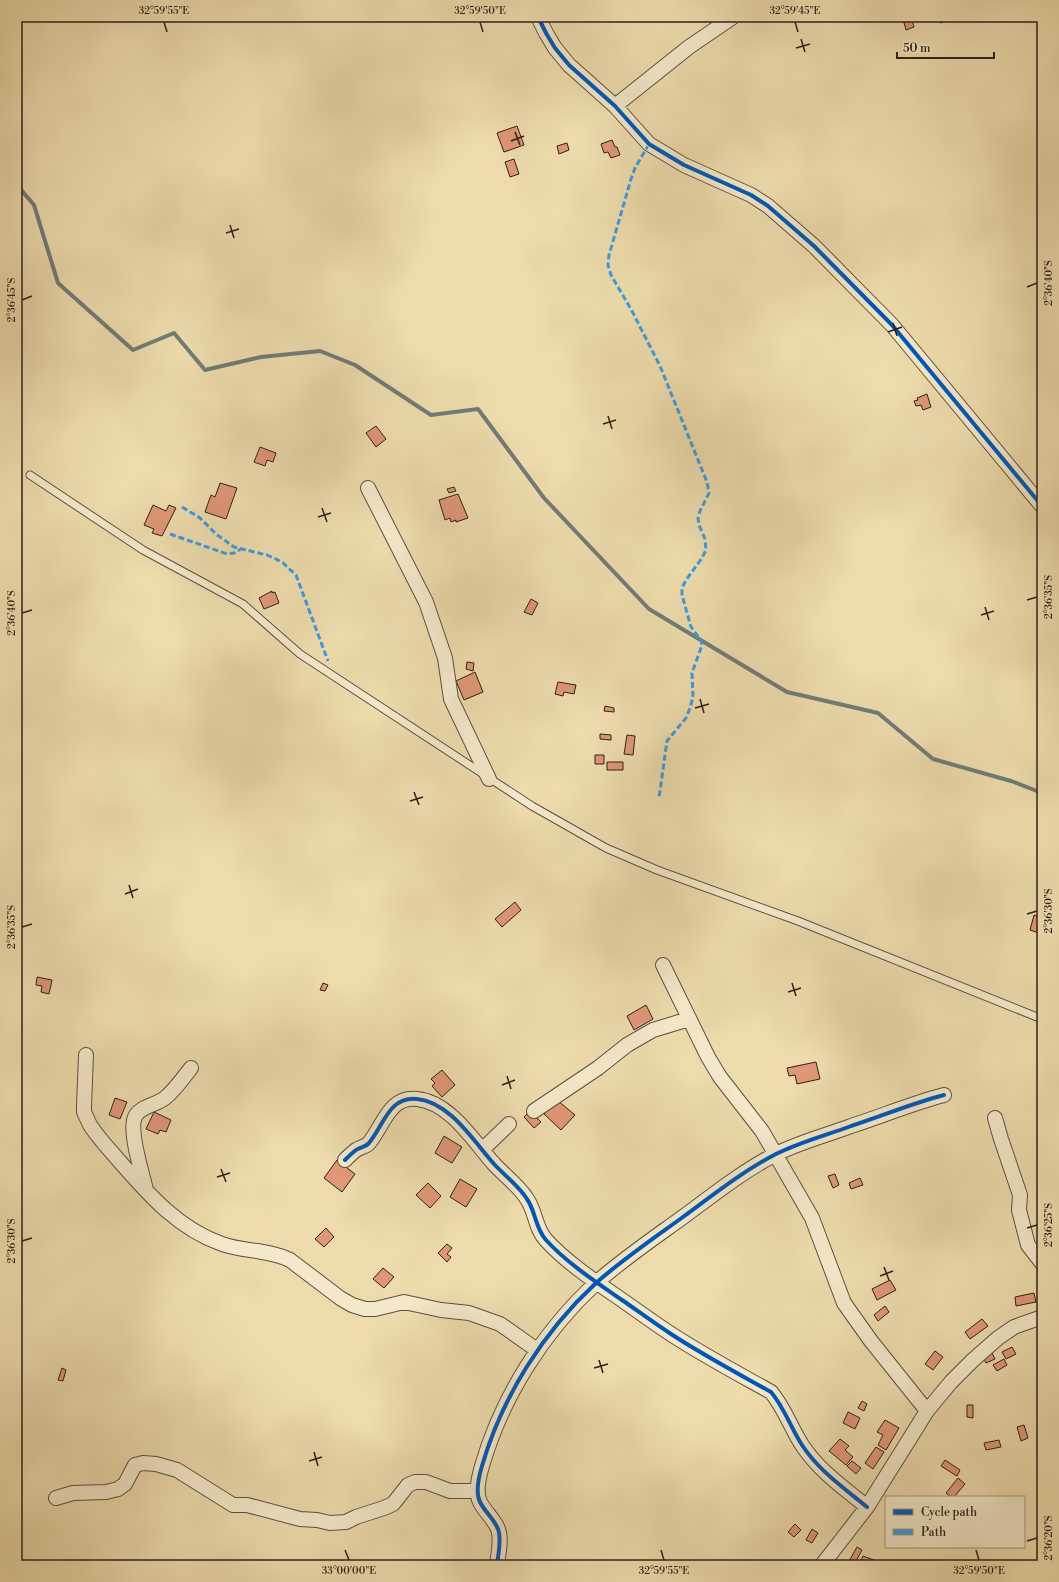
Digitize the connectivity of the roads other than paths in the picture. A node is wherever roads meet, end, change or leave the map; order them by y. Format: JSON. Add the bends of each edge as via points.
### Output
{"nodes":[{"id":1,"x":538,"y":17,"type":"edge"},
{"id":2,"x":733,"y":17,"type":"edge"},
{"id":3,"x":615,"y":106,"type":"junction"},
{"id":4,"x":30,"y":475,"type":"dead end"},
{"id":5,"x":368,"y":488,"type":"dead end"},
{"id":6,"x":1042,"y":506,"type":"edge"},
{"id":7,"x":489,"y":779,"type":"junction"},
{"id":8,"x":663,"y":965,"type":"dead end"},
{"id":9,"x":1042,"y":1018,"type":"edge"},
{"id":10,"x":689,"y":1019,"type":"junction"},
{"id":11,"x":86,"y":1055,"type":"dead end"},
{"id":12,"x":191,"y":1068,"type":"dead end"},
{"id":13,"x":944,"y":1095,"type":"dead end"},
{"id":14,"x":534,"y":1111,"type":"dead end"},
{"id":15,"x":995,"y":1118,"type":"dead end"},
{"id":16,"x":509,"y":1124,"type":"dead end"},
{"id":17,"x":482,"y":1150,"type":"junction"},
{"id":18,"x":776,"y":1154,"type":"junction"},
{"id":19,"x":345,"y":1160,"type":"dead end"},
{"id":20,"x":147,"y":1193,"type":"junction"},
{"id":21,"x":1042,"y":1263,"type":"edge"},
{"id":22,"x":597,"y":1283,"type":"junction"},
{"id":23,"x":1042,"y":1317,"type":"edge"},
{"id":24,"x":537,"y":1350,"type":"junction"},
{"id":25,"x":927,"y":1411,"type":"junction"},
{"id":26,"x":478,"y":1491,"type":"junction"},
{"id":27,"x":56,"y":1498,"type":"dead end"},
{"id":28,"x":868,"y":1507,"type":"junction"},
{"id":29,"x":497,"y":1565,"type":"edge"},
{"id":30,"x":822,"y":1565,"type":"edge"}],
"edges":[{"from":1,"to":3,"type":"street","via":[[555,48]]},
{"from":2,"to":3,"type":"street","via":[[689,47]]},
{"from":3,"to":6,"type":"street","via":[[649,144],[684,165],[751,195],[768,206],[814,246],[892,325]]},
{"from":4,"to":7,"type":"lane","via":[[143,550],[243,604],[300,654]]},
{"from":5,"to":7,"type":"street","via":[[426,602],[445,658],[451,699]]},
{"from":7,"to":9,"type":"lane","via":[[613,851]]},
{"from":8,"to":10,"type":"street"},
{"from":10,"to":14,"type":"street","via":[[653,1030],[627,1045]]},
{"from":10,"to":18,"type":"street","via":[[720,1076]]},
{"from":11,"to":20,"type":"street","via":[[84,1106],[87,1119],[94,1132]]},
{"from":12,"to":20,"type":"street","via":[[170,1094],[141,1110],[134,1120],[133,1134]]},
{"from":13,"to":18,"type":"street","via":[[920,1101]]},
{"from":15,"to":21,"type":"street","via":[[1020,1195],[1019,1210],[1028,1245]]},
{"from":16,"to":17,"type":"street"},
{"from":17,"to":19,"type":"street","via":[[449,1114],[427,1102],[410,1099],[396,1104],[369,1143],[355,1150]]},
{"from":17,"to":22,"type":"street","via":[[525,1196],[544,1239]]},
{"from":18,"to":22,"type":"street","via":[[707,1199]]},
{"from":18,"to":25,"type":"street","via":[[815,1223],[844,1303]]},
{"from":20,"to":24,"type":"street","via":[[162,1208],[192,1230],[231,1247],[281,1255],[352,1305],[375,1309],[404,1302],[469,1313],[500,1324]]},
{"from":22,"to":24,"type":"street"},
{"from":22,"to":28,"type":"street","via":[[683,1342],[771,1392],[810,1457],[832,1479]]},
{"from":23,"to":25,"type":"street","via":[[1014,1327],[998,1338],[972,1360]]},
{"from":24,"to":26,"type":"street","via":[[503,1409],[482,1467]]},
{"from":25,"to":28,"type":"street"},
{"from":26,"to":27,"type":"street","via":[[450,1491],[426,1482],[415,1482],[408,1485],[393,1504],[346,1522],[330,1523],[233,1504],[177,1470],[143,1463],[135,1465],[125,1484],[118,1489],[106,1492],[76,1492]]},
{"from":26,"to":29,"type":"street","via":[[480,1503],[492,1518],[500,1536]]},
{"from":28,"to":30,"type":"street"}]}
